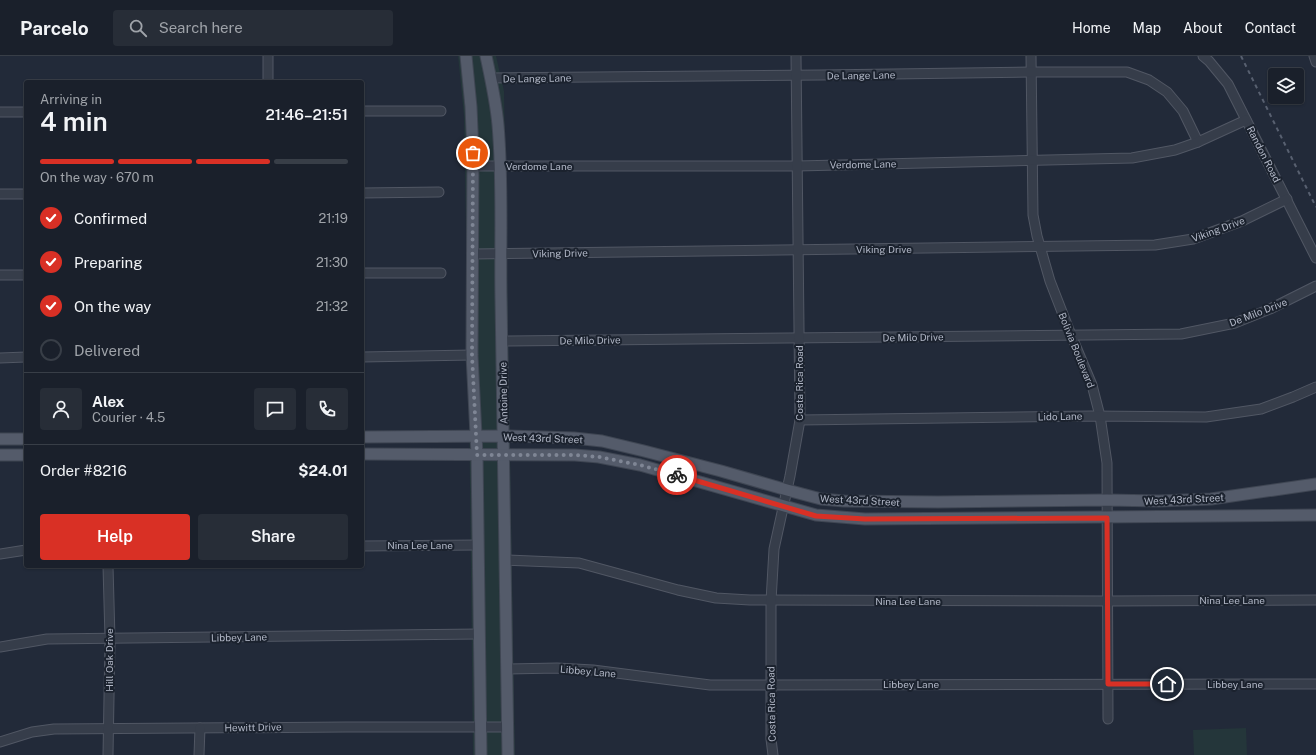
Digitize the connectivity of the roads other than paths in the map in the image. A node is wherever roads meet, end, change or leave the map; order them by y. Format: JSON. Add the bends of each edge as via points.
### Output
{"nodes":[{"id":1,"x":268,"y":56,"type":"edge"},
{"id":2,"x":466,"y":56,"type":"edge"},
{"id":3,"x":486,"y":56,"type":"edge"},
{"id":4,"x":796,"y":56,"type":"edge"},
{"id":5,"x":1031,"y":56,"type":"edge"},
{"id":6,"x":1203,"y":56,"type":"edge"},
{"id":7,"x":1314,"y":56,"type":"edge"},
{"id":8,"x":1316,"y":62,"type":"edge"},
{"id":9,"x":1031,"y":72,"type":"junction"},
{"id":10,"x":797,"y":75,"type":"junction"},
{"id":11,"x":491,"y":78,"type":"junction"},
{"id":12,"x":268,"y":80,"type":"edge"},
{"id":13,"x":364,"y":111,"type":"edge"},
{"id":14,"x":441,"y":111,"type":"dead end"},
{"id":15,"x":0,"y":112,"type":"edge"},
{"id":16,"x":24,"y":112,"type":"edge"},
{"id":17,"x":1246,"y":120,"type":"junction"},
{"id":18,"x":1198,"y":142,"type":"junction"},
{"id":19,"x":1032,"y":160,"type":"junction"},
{"id":20,"x":473,"y":166,"type":"junction"},
{"id":21,"x":500,"y":166,"type":"junction"},
{"id":22,"x":797,"y":166,"type":"junction"},
{"id":23,"x":439,"y":192,"type":"dead end"},
{"id":24,"x":364,"y":193,"type":"edge"},
{"id":25,"x":0,"y":194,"type":"edge"},
{"id":26,"x":24,"y":194,"type":"edge"},
{"id":27,"x":1287,"y":199,"type":"junction"},
{"id":28,"x":1040,"y":247,"type":"junction"},
{"id":29,"x":798,"y":249,"type":"junction"},
{"id":30,"x":473,"y":254,"type":"junction"},
{"id":31,"x":501,"y":254,"type":"junction"},
{"id":32,"x":1316,"y":258,"type":"edge"},
{"id":33,"x":364,"y":273,"type":"edge"},
{"id":34,"x":441,"y":273,"type":"dead end"},
{"id":35,"x":0,"y":275,"type":"edge"},
{"id":36,"x":24,"y":275,"type":"edge"},
{"id":37,"x":1316,"y":286,"type":"edge"},
{"id":38,"x":1071,"y":335,"type":"junction"},
{"id":39,"x":799,"y":338,"type":"junction"},
{"id":40,"x":502,"y":341,"type":"junction"},
{"id":41,"x":472,"y":355,"type":"junction"},
{"id":42,"x":364,"y":357,"type":"edge"},
{"id":43,"x":0,"y":358,"type":"edge"},
{"id":44,"x":24,"y":358,"type":"edge"},
{"id":45,"x":1316,"y":387,"type":"edge"},
{"id":46,"x":1100,"y":416,"type":"junction"},
{"id":47,"x":800,"y":420,"type":"junction"},
{"id":48,"x":504,"y":436,"type":"junction"},
{"id":49,"x":364,"y":437,"type":"edge"},
{"id":50,"x":476,"y":437,"type":"junction"},
{"id":51,"x":0,"y":439,"type":"edge"},
{"id":52,"x":24,"y":439,"type":"edge"},
{"id":53,"x":644,"y":451,"type":"junction"},
{"id":54,"x":0,"y":454,"type":"edge"},
{"id":55,"x":364,"y":454,"type":"edge"},
{"id":56,"x":24,"y":455,"type":"edge"},
{"id":57,"x":477,"y":455,"type":"junction"},
{"id":58,"x":504,"y":455,"type":"junction"},
{"id":59,"x":640,"y":465,"type":"junction"},
{"id":60,"x":1316,"y":484,"type":"edge"},
{"id":61,"x":787,"y":490,"type":"junction"},
{"id":62,"x":1211,"y":499,"type":"junction"},
{"id":63,"x":1108,"y":500,"type":"junction"},
{"id":64,"x":938,"y":502,"type":"junction"},
{"id":65,"x":783,"y":506,"type":"junction"},
{"id":66,"x":1316,"y":515,"type":"edge"},
{"id":67,"x":1212,"y":516,"type":"junction"},
{"id":68,"x":938,"y":518,"type":"junction"},
{"id":69,"x":1107,"y":518,"type":"junction"},
{"id":70,"x":478,"y":545,"type":"junction"},
{"id":71,"x":364,"y":546,"type":"edge"},
{"id":72,"x":24,"y":550,"type":"edge"},
{"id":73,"x":0,"y":554,"type":"edge"},
{"id":74,"x":505,"y":560,"type":"junction"},
{"id":75,"x":108,"y":568,"type":"edge"},
{"id":76,"x":1316,"y":600,"type":"edge"},
{"id":77,"x":771,"y":601,"type":"junction"},
{"id":78,"x":1108,"y":601,"type":"junction"},
{"id":79,"x":479,"y":634,"type":"junction"},
{"id":80,"x":110,"y":639,"type":"junction"},
{"id":81,"x":0,"y":647,"type":"edge"},
{"id":82,"x":507,"y":670,"type":"junction"},
{"id":83,"x":1108,"y":684,"type":"junction"},
{"id":84,"x":1316,"y":684,"type":"edge"},
{"id":85,"x":771,"y":685,"type":"junction"},
{"id":86,"x":1108,"y":719,"type":"dead end"},
{"id":87,"x":480,"y":727,"type":"junction"},
{"id":88,"x":508,"y":727,"type":"junction"},
{"id":89,"x":109,"y":728,"type":"junction"},
{"id":90,"x":200,"y":728,"type":"junction"},
{"id":91,"x":0,"y":742,"type":"edge"},
{"id":92,"x":108,"y":755,"type":"edge"},
{"id":93,"x":200,"y":755,"type":"edge"},
{"id":94,"x":481,"y":755,"type":"edge"},
{"id":95,"x":508,"y":755,"type":"edge"},
{"id":96,"x":773,"y":755,"type":"edge"}],
"edges":[{"from":1,"to":12,"type":"street"},
{"from":2,"to":20,"type":"main road"},
{"from":3,"to":11,"type":"main road","name":"Antoine Drive"},
{"from":4,"to":10,"type":"street","name":"Costa Rica Road"},
{"from":5,"to":9,"type":"street","name":"Bolivia Boulevard"},
{"from":6,"to":17,"type":"street","name":"Randon Road","via":[[1228,84]]},
{"from":7,"to":8,"type":"street"},
{"from":9,"to":10,"type":"street","name":"De Lange Lane"},
{"from":9,"to":18,"type":"street","name":"De Lange Lane","via":[[1127,72],[1149,80],[1167,92],[1183,111]]},
{"from":9,"to":19,"type":"street","name":"Bolivia Boulevard"},
{"from":10,"to":11,"type":"street","name":"De Lange Lane"},
{"from":10,"to":22,"type":"street","name":"Costa Rica Road"},
{"from":11,"to":21,"type":"main road","name":"Antoine Drive"},
{"from":13,"to":14,"type":"street"},
{"from":15,"to":16,"type":"street"},
{"from":17,"to":18,"type":"street","name":"Verdome Lane"},
{"from":17,"to":27,"type":"street","name":"Randon Road"},
{"from":18,"to":19,"type":"street","name":"Verdome Lane","via":[[1175,150],[1132,158]]},
{"from":19,"to":22,"type":"street","name":"Verdome Lane"},
{"from":19,"to":28,"type":"street","name":"Bolivia Boulevard","via":[[1033,215]]},
{"from":20,"to":21,"type":"street","name":"Verdome Lane"},
{"from":20,"to":30,"type":"main road"},
{"from":21,"to":22,"type":"street","name":"Verdome Lane"},
{"from":21,"to":31,"type":"main road","name":"Antoine Drive"},
{"from":22,"to":29,"type":"street","name":"Costa Rica Road"},
{"from":23,"to":24,"type":"street"},
{"from":25,"to":26,"type":"street"},
{"from":27,"to":28,"type":"street","name":"Viking Drive","via":[[1242,221],[1193,239],[1155,245]]},
{"from":27,"to":32,"type":"street","name":"Randon Road"},
{"from":28,"to":29,"type":"street","name":"Viking Drive"},
{"from":28,"to":38,"type":"street","name":"Bolivia Boulevard"},
{"from":29,"to":31,"type":"street","name":"Viking Drive"},
{"from":29,"to":39,"type":"street","name":"Costa Rica Road"},
{"from":30,"to":31,"type":"street","name":"Viking Drive"},
{"from":30,"to":41,"type":"main road"},
{"from":31,"to":40,"type":"main road","name":"Antoine Drive"},
{"from":33,"to":34,"type":"street"},
{"from":35,"to":36,"type":"street"},
{"from":37,"to":38,"type":"street","name":"De Milo Drive","via":[[1235,323],[1181,334]]},
{"from":38,"to":39,"type":"street","name":"De Milo Drive"},
{"from":38,"to":46,"type":"street","name":"Bolivia Boulevard","via":[[1092,385]]},
{"from":39,"to":40,"type":"street","name":"De Milo Drive"},
{"from":39,"to":47,"type":"street","name":"Costa Rica Road"},
{"from":40,"to":48,"type":"main road","name":"Antoine Drive"},
{"from":41,"to":42,"type":"street"},
{"from":41,"to":50,"type":"main road"},
{"from":43,"to":44,"type":"street"},
{"from":45,"to":46,"type":"street","name":"Lido Lane","via":[[1261,409],[1206,417]]},
{"from":46,"to":47,"type":"street","name":"Lido Lane"},
{"from":46,"to":63,"type":"street","name":"Bolivia Boulevard","via":[[1107,463]]},
{"from":47,"to":61,"type":"street","name":"Costa Rica Road"},
{"from":48,"to":50,"type":"main road","name":"West 43rd Street"},
{"from":48,"to":53,"type":"main road","name":"West 43rd Street","via":[[602,441]]},
{"from":48,"to":58,"type":"main road","name":"Antoine Drive"},
{"from":49,"to":50,"type":"main road","name":"West 43rd Street"},
{"from":50,"to":57,"type":"main road"},
{"from":51,"to":52,"type":"main road"},
{"from":53,"to":59,"type":"main road"},
{"from":53,"to":61,"type":"main road","name":"West 43rd Street"},
{"from":54,"to":56,"type":"main road"},
{"from":55,"to":57,"type":"main road","name":"West 43rd Street"},
{"from":57,"to":58,"type":"main road","name":"West 43rd Street"},
{"from":57,"to":70,"type":"main road"},
{"from":58,"to":59,"type":"main road","name":"West 43rd Street","via":[[591,456]]},
{"from":58,"to":74,"type":"main road","name":"Antoine Drive"},
{"from":59,"to":65,"type":"main road","name":"West 43rd Street"},
{"from":60,"to":62,"type":"main road","name":"West 43rd Street"},
{"from":61,"to":64,"type":"main road","name":"West 43rd Street","via":[[821,499],[844,501]]},
{"from":61,"to":65,"type":"street","name":"Costa Rica Road"},
{"from":62,"to":63,"type":"main road","name":"West 43rd Street"},
{"from":62,"to":67,"type":"main road"},
{"from":63,"to":64,"type":"main road","name":"West 43rd Street"},
{"from":63,"to":69,"type":"street","name":"Bolivia Boulevard"},
{"from":64,"to":68,"type":"main road"},
{"from":65,"to":68,"type":"main road","name":"West 43rd Street","via":[[816,516],[865,519]]},
{"from":65,"to":77,"type":"street","name":"Costa Rica Road","via":[[774,550]]},
{"from":66,"to":67,"type":"main road","name":"West 43rd Street"},
{"from":67,"to":69,"type":"main road","name":"West 43rd Street"},
{"from":68,"to":69,"type":"main road","name":"West 43rd Street"},
{"from":69,"to":78,"type":"street","name":"Bolivia Boulevard"},
{"from":70,"to":71,"type":"street","name":"Nina Lee Lane"},
{"from":70,"to":79,"type":"main road"},
{"from":72,"to":73,"type":"street"},
{"from":74,"to":77,"type":"street","name":"Nina Lee Lane","via":[[579,563],[716,598]]},
{"from":74,"to":82,"type":"main road","name":"Antoine Drive"},
{"from":75,"to":80,"type":"street","name":"Hill Oak Drive"},
{"from":76,"to":78,"type":"street","name":"Nina Lee Lane"},
{"from":77,"to":78,"type":"street","name":"Nina Lee Lane"},
{"from":77,"to":85,"type":"street","name":"Costa Rica Road"},
{"from":78,"to":83,"type":"street","name":"Bolivia Boulevard"},
{"from":79,"to":80,"type":"street","name":"Libbey Lane"},
{"from":79,"to":87,"type":"main road"},
{"from":80,"to":81,"type":"street","name":"Libbey Lane","via":[[47,639]]},
{"from":80,"to":89,"type":"street","name":"Hill Oak Drive"},
{"from":82,"to":85,"type":"street","name":"Libbey Lane","via":[[593,670],[710,685]]},
{"from":82,"to":88,"type":"main road","name":"Antoine Drive"},
{"from":83,"to":84,"type":"street","name":"Libbey Lane"},
{"from":83,"to":85,"type":"street","name":"Libbey Lane"},
{"from":83,"to":86,"type":"street","name":"Bolivia Boulevard"},
{"from":85,"to":96,"type":"street","name":"Costa Rica Road"},
{"from":87,"to":88,"type":"street","name":"Hewitt Drive"},
{"from":87,"to":90,"type":"street","name":"Hewitt Drive"},
{"from":87,"to":94,"type":"main road"},
{"from":88,"to":95,"type":"main road","name":"Antoine Drive"},
{"from":89,"to":90,"type":"street","name":"Hewitt Drive"},
{"from":89,"to":91,"type":"street","name":"Hewitt Drive","via":[[54,729],[32,732]]},
{"from":89,"to":92,"type":"street","name":"Hill Oak Drive"},
{"from":90,"to":93,"type":"street"}]}
